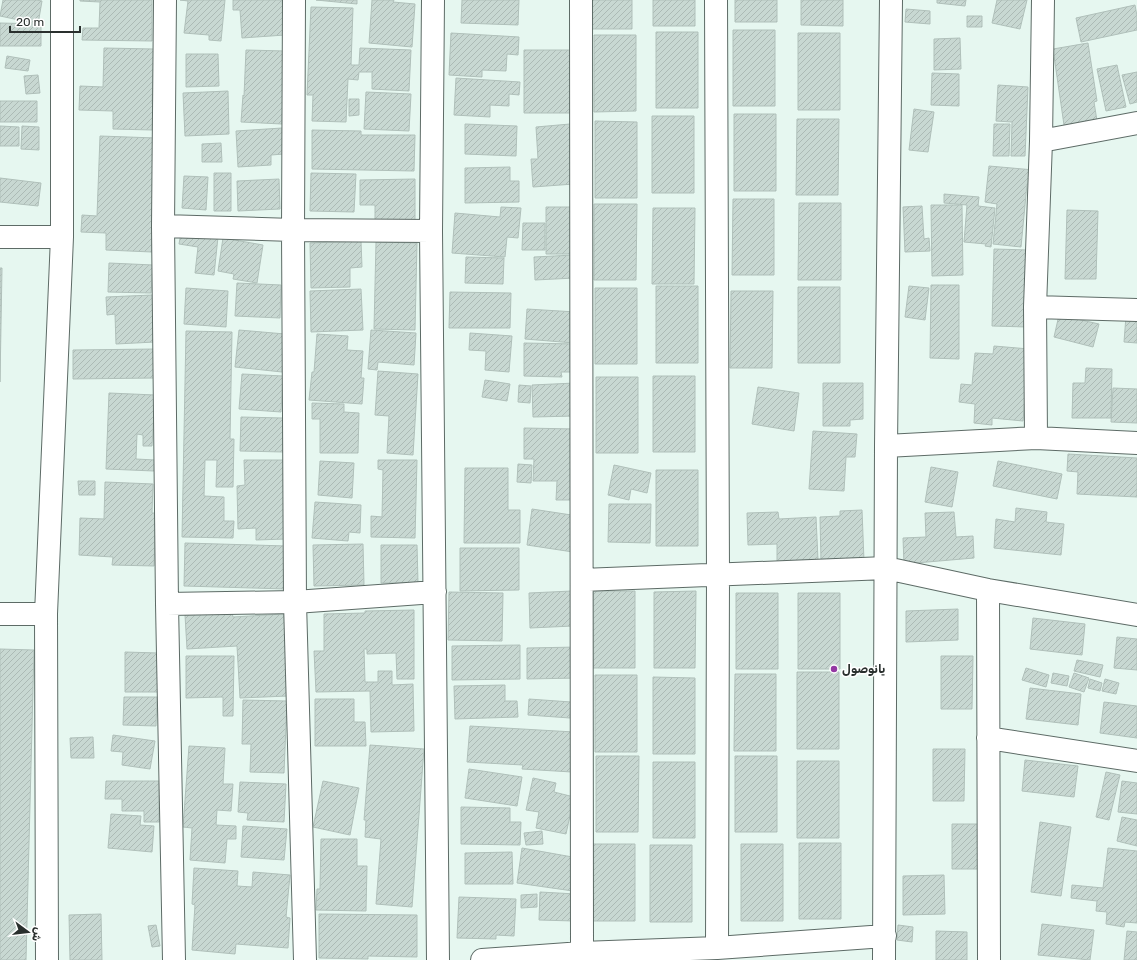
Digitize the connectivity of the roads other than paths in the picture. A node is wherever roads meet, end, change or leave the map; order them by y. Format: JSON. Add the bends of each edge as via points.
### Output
{"nodes":[{"id":1,"x":62,"y":0,"type":"edge"},
{"id":2,"x":165,"y":0,"type":"edge"},
{"id":3,"x":294,"y":0,"type":"edge"},
{"id":4,"x":433,"y":0,"type":"edge"},
{"id":5,"x":581,"y":0,"type":"edge"},
{"id":6,"x":716,"y":0,"type":"edge"},
{"id":7,"x":891,"y":0,"type":"edge"},
{"id":8,"x":1043,"y":0,"type":"edge"},
{"id":9,"x":1137,"y":123,"type":"edge"},
{"id":10,"x":1041,"y":141,"type":"junction"},
{"id":11,"x":164,"y":226,"type":"junction"},
{"id":12,"x":293,"y":230,"type":"junction"},
{"id":13,"x":431,"y":230,"type":"junction"},
{"id":14,"x":62,"y":237,"type":"junction"},
{"id":15,"x":0,"y":238,"type":"edge"},
{"id":16,"x":1035,"y":306,"type":"junction"},
{"id":17,"x":1137,"y":310,"type":"edge"},
{"id":18,"x":1036,"y":438,"type":"junction"},
{"id":19,"x":1137,"y":443,"type":"edge"},
{"id":20,"x":886,"y":446,"type":"junction"},
{"id":21,"x":886,"y":568,"type":"junction"},
{"id":22,"x":718,"y":574,"type":"junction"},
{"id":23,"x":582,"y":580,"type":"junction"},
{"id":24,"x":988,"y":590,"type":"junction"},
{"id":25,"x":435,"y":592,"type":"junction"},
{"id":26,"x":295,"y":602,"type":"junction"},
{"id":27,"x":167,"y":604,"type":"junction"},
{"id":28,"x":0,"y":614,"type":"edge"},
{"id":29,"x":46,"y":614,"type":"junction"},
{"id":30,"x":1137,"y":615,"type":"edge"},
{"id":31,"x":988,"y":738,"type":"junction"},
{"id":32,"x":1137,"y":761,"type":"edge"},
{"id":33,"x":885,"y":936,"type":"junction"},
{"id":34,"x":716,"y":948,"type":"junction"},
{"id":35,"x":582,"y":953,"type":"junction"},
{"id":36,"x":47,"y":960,"type":"edge"},
{"id":37,"x":174,"y":960,"type":"edge"},
{"id":38,"x":305,"y":960,"type":"edge"},
{"id":39,"x":438,"y":960,"type":"edge"},
{"id":40,"x":482,"y":960,"type":"edge"},
{"id":41,"x":884,"y":960,"type":"edge"},
{"id":42,"x":989,"y":960,"type":"edge"}],
"edges":[{"from":1,"to":14,"type":"street"},
{"from":2,"to":11,"type":"street"},
{"from":3,"to":12,"type":"street"},
{"from":4,"to":13,"type":"street"},
{"from":5,"to":23,"type":"street"},
{"from":6,"to":22,"type":"street"},
{"from":7,"to":20,"type":"street"},
{"from":8,"to":10,"type":"street"},
{"from":9,"to":10,"type":"street"},
{"from":10,"to":16,"type":"street"},
{"from":11,"to":12,"type":"street"},
{"from":11,"to":27,"type":"street"},
{"from":12,"to":13,"type":"street"},
{"from":12,"to":26,"type":"street"},
{"from":13,"to":25,"type":"street"},
{"from":14,"to":15,"type":"street"},
{"from":14,"to":29,"type":"street"},
{"from":16,"to":17,"type":"street"},
{"from":16,"to":18,"type":"street"},
{"from":18,"to":19,"type":"street"},
{"from":18,"to":20,"type":"street"},
{"from":20,"to":21,"type":"street"},
{"from":21,"to":22,"type":"street"},
{"from":21,"to":24,"type":"street"},
{"from":21,"to":33,"type":"street"},
{"from":22,"to":23,"type":"street"},
{"from":22,"to":34,"type":"street"},
{"from":23,"to":35,"type":"street"},
{"from":24,"to":30,"type":"street"},
{"from":24,"to":31,"type":"street"},
{"from":25,"to":26,"type":"street"},
{"from":25,"to":39,"type":"street"},
{"from":26,"to":27,"type":"street"},
{"from":26,"to":38,"type":"street"},
{"from":27,"to":37,"type":"street"},
{"from":28,"to":29,"type":"street"},
{"from":29,"to":36,"type":"street"},
{"from":31,"to":32,"type":"street"},
{"from":31,"to":42,"type":"street"},
{"from":33,"to":34,"type":"street"},
{"from":33,"to":41,"type":"street"},
{"from":34,"to":35,"type":"street"},
{"from":35,"to":40,"type":"street"}]}
